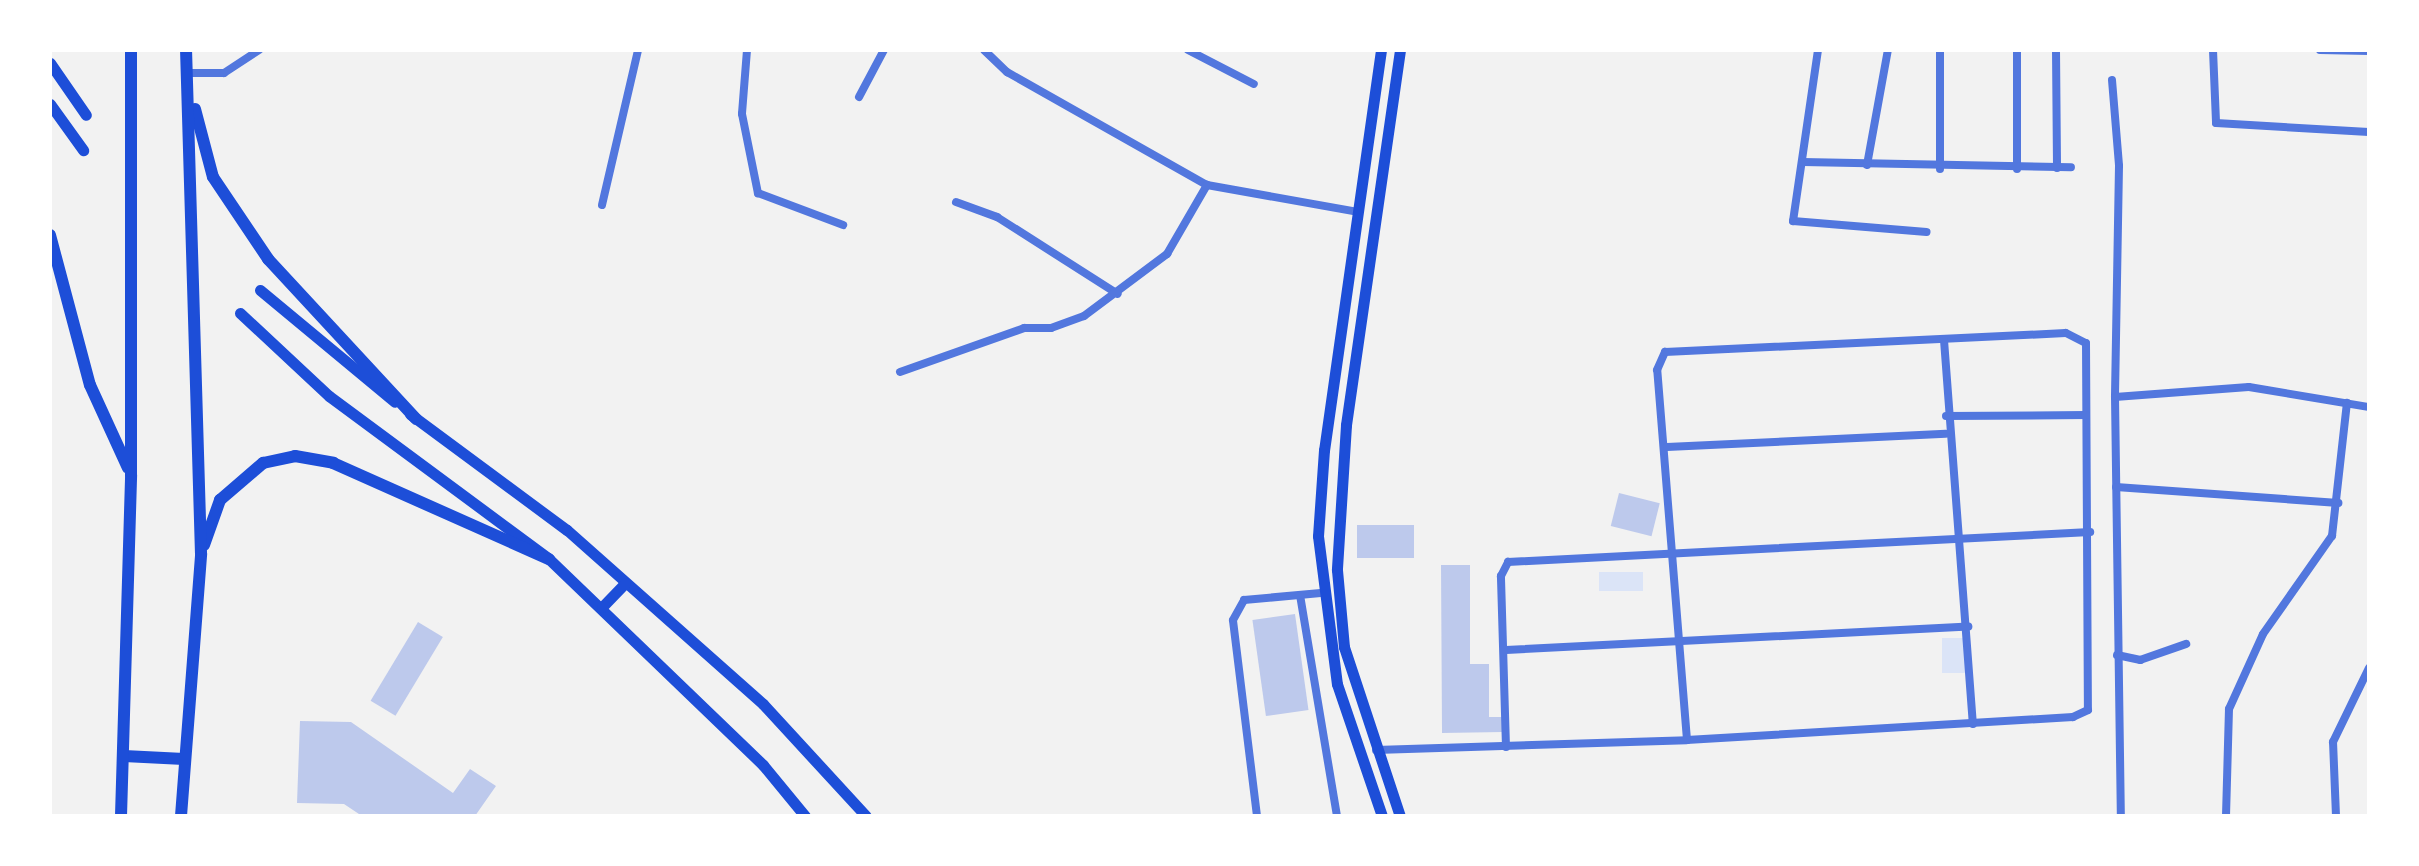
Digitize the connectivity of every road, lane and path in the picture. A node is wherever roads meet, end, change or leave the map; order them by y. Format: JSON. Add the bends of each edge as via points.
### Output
{"nodes":[{"id":1,"x":131,"y":50,"type":"edge"},
{"id":2,"x":186,"y":50,"type":"edge"},
{"id":3,"x":259,"y":50,"type":"edge"},
{"id":4,"x":638,"y":50,"type":"edge"},
{"id":5,"x":748,"y":50,"type":"edge"},
{"id":6,"x":884,"y":50,"type":"edge"},
{"id":7,"x":984,"y":50,"type":"edge"},
{"id":8,"x":1188,"y":50,"type":"edge"},
{"id":9,"x":1381,"y":50,"type":"edge"},
{"id":10,"x":1400,"y":50,"type":"edge"},
{"id":11,"x":1818,"y":50,"type":"edge"},
{"id":12,"x":1888,"y":50,"type":"edge"},
{"id":13,"x":1940,"y":50,"type":"edge"},
{"id":14,"x":2017,"y":50,"type":"edge"},
{"id":15,"x":2056,"y":50,"type":"edge"},
{"id":16,"x":2213,"y":50,"type":"edge"},
{"id":17,"x":2320,"y":50,"type":"edge"},
{"id":18,"x":2369,"y":51,"type":"edge"},
{"id":19,"x":50,"y":63,"type":"edge"},
{"id":20,"x":188,"y":78,"type":"junction"},
{"id":21,"x":2112,"y":80,"type":"dead end"},
{"id":22,"x":1254,"y":84,"type":"dead end"},
{"id":23,"x":859,"y":97,"type":"dead end"},
{"id":24,"x":50,"y":104,"type":"edge"},
{"id":25,"x":86,"y":115,"type":"dead end"},
{"id":26,"x":2369,"y":132,"type":"edge"},
{"id":27,"x":82,"y":150,"type":"dead end"},
{"id":28,"x":1803,"y":162,"type":"junction"},
{"id":29,"x":1867,"y":165,"type":"junction"},
{"id":30,"x":2070,"y":167,"type":"dead end"},
{"id":31,"x":2057,"y":168,"type":"junction"},
{"id":32,"x":1940,"y":169,"type":"junction"},
{"id":33,"x":2017,"y":169,"type":"junction"},
{"id":34,"x":1208,"y":185,"type":"junction"},
{"id":35,"x":956,"y":202,"type":"dead end"},
{"id":36,"x":602,"y":206,"type":"dead end"},
{"id":37,"x":1360,"y":212,"type":"junction"},
{"id":38,"x":843,"y":225,"type":"dead end"},
{"id":39,"x":1927,"y":232,"type":"dead end"},
{"id":40,"x":50,"y":235,"type":"edge"},
{"id":41,"x":260,"y":290,"type":"dead end"},
{"id":42,"x":1118,"y":294,"type":"junction"},
{"id":43,"x":240,"y":313,"type":"dead end"},
{"id":44,"x":1345,"y":318,"type":"junction"},
{"id":45,"x":1360,"y":320,"type":"junction"},
{"id":46,"x":1944,"y":340,"type":"junction"},
{"id":47,"x":900,"y":372,"type":"dead end"},
{"id":48,"x":2115,"y":397,"type":"junction"},
{"id":49,"x":2347,"y":403,"type":"junction"},
{"id":50,"x":2369,"y":407,"type":"edge"},
{"id":51,"x":2086,"y":415,"type":"junction"},
{"id":52,"x":1946,"y":416,"type":"junction"},
{"id":53,"x":416,"y":418,"type":"junction"},
{"id":54,"x":1946,"y":434,"type":"junction"},
{"id":55,"x":1668,"y":446,"type":"junction"},
{"id":56,"x":132,"y":475,"type":"junction"},
{"id":57,"x":2116,"y":486,"type":"junction"},
{"id":58,"x":2338,"y":504,"type":"junction"},
{"id":59,"x":2090,"y":532,"type":"junction"},
{"id":60,"x":1962,"y":536,"type":"junction"},
{"id":61,"x":201,"y":554,"type":"junction"},
{"id":62,"x":1674,"y":558,"type":"junction"},
{"id":63,"x":549,"y":560,"type":"junction"},
{"id":64,"x":626,"y":583,"type":"junction"},
{"id":65,"x":1321,"y":593,"type":"junction"},
{"id":66,"x":1300,"y":596,"type":"junction"},
{"id":67,"x":602,"y":607,"type":"junction"},
{"id":68,"x":1968,"y":626,"type":"junction"},
{"id":69,"x":1680,"y":642,"type":"junction"},
{"id":70,"x":2186,"y":644,"type":"dead end"},
{"id":71,"x":1506,"y":650,"type":"junction"},
{"id":72,"x":2117,"y":655,"type":"junction"},
{"id":73,"x":2369,"y":668,"type":"edge"},
{"id":74,"x":1341,"y":697,"type":"junction"},
{"id":75,"x":1319,"y":706,"type":"junction"},
{"id":76,"x":1973,"y":724,"type":"junction"},
{"id":77,"x":1687,"y":740,"type":"junction"},
{"id":78,"x":1506,"y":747,"type":"junction"},
{"id":79,"x":1375,"y":750,"type":"junction"},
{"id":80,"x":124,"y":756,"type":"junction"},
{"id":81,"x":184,"y":759,"type":"junction"},
{"id":82,"x":121,"y":816,"type":"edge"},
{"id":83,"x":181,"y":816,"type":"edge"},
{"id":84,"x":805,"y":816,"type":"edge"},
{"id":85,"x":866,"y":816,"type":"edge"},
{"id":86,"x":1256,"y":816,"type":"edge"},
{"id":87,"x":1337,"y":816,"type":"edge"},
{"id":88,"x":1382,"y":816,"type":"edge"},
{"id":89,"x":1400,"y":816,"type":"edge"},
{"id":90,"x":2121,"y":816,"type":"edge"},
{"id":91,"x":2226,"y":816,"type":"edge"},
{"id":92,"x":2336,"y":816,"type":"edge"}],
"edges":[{"from":1,"to":56,"type":"main road"},
{"from":2,"to":20,"type":"main road"},
{"from":3,"to":20,"type":"street","via":[[224,73]]},
{"from":4,"to":36,"type":"street"},
{"from":5,"to":38,"type":"street","via":[[742,114],[758,194]]},
{"from":6,"to":23,"type":"street"},
{"from":7,"to":34,"type":"street","via":[[1007,72]]},
{"from":8,"to":22,"type":"street"},
{"from":9,"to":37,"type":"main road"},
{"from":10,"to":45,"type":"main road"},
{"from":11,"to":28,"type":"street"},
{"from":12,"to":29,"type":"street"},
{"from":13,"to":32,"type":"street"},
{"from":14,"to":33,"type":"street"},
{"from":15,"to":31,"type":"street"},
{"from":16,"to":26,"type":"street","via":[[2216,123]]},
{"from":17,"to":18,"type":"street"},
{"from":19,"to":25,"type":"main road"},
{"from":20,"to":53,"type":"main road","via":[[222,195],[268,259]]},
{"from":20,"to":61,"type":"main road"},
{"from":21,"to":48,"type":"street","via":[[2119,166]]},
{"from":24,"to":27,"type":"main road"},
{"from":28,"to":29,"type":"street"},
{"from":28,"to":39,"type":"street","via":[[1796,224]]},
{"from":29,"to":32,"type":"street"},
{"from":30,"to":31,"type":"street"},
{"from":31,"to":33,"type":"street"},
{"from":32,"to":33,"type":"street"},
{"from":34,"to":37,"type":"street"},
{"from":34,"to":42,"type":"street","via":[[1180,240]]},
{"from":35,"to":42,"type":"street","via":[[997,217]]},
{"from":37,"to":44,"type":"main road"},
{"from":40,"to":56,"type":"main road","via":[[90,385]]},
{"from":41,"to":53,"type":"main road"},
{"from":42,"to":47,"type":"street","via":[[1066,323],[1024,328]]},
{"from":43,"to":63,"type":"main road","via":[[329,396]]},
{"from":44,"to":45,"type":"main road"},
{"from":44,"to":65,"type":"main road","via":[[1324,450]]},
{"from":45,"to":79,"type":"main road","via":[[1337,570],[1344,647]]},
{"from":46,"to":51,"type":"street","via":[[2082,336]]},
{"from":46,"to":52,"type":"street"},
{"from":46,"to":55,"type":"street","via":[[1666,352],[1657,370]]},
{"from":48,"to":49,"type":"street","via":[[2249,387]]},
{"from":48,"to":57,"type":"street"},
{"from":49,"to":50,"type":"street"},
{"from":49,"to":58,"type":"street"},
{"from":51,"to":52,"type":"street"},
{"from":51,"to":59,"type":"street"},
{"from":52,"to":54,"type":"street"},
{"from":53,"to":64,"type":"main road","via":[[567,530]]},
{"from":54,"to":55,"type":"street"},
{"from":54,"to":60,"type":"street"},
{"from":55,"to":62,"type":"street"},
{"from":56,"to":80,"type":"main road"},
{"from":57,"to":58,"type":"street"},
{"from":57,"to":72,"type":"street"},
{"from":58,"to":91,"type":"street","via":[[2332,536],[2263,634],[2229,710]]},
{"from":59,"to":60,"type":"street"},
{"from":59,"to":76,"type":"street","via":[[2088,710]]},
{"from":60,"to":62,"type":"street"},
{"from":60,"to":68,"type":"street"},
{"from":61,"to":63,"type":"main road","via":[[220,500],[264,463],[295,456],[333,463]]},
{"from":61,"to":81,"type":"main road"},
{"from":62,"to":69,"type":"street"},
{"from":62,"to":71,"type":"street","via":[[1508,562],[1500,576]]},
{"from":63,"to":67,"type":"main road"},
{"from":64,"to":67,"type":"main road"},
{"from":64,"to":85,"type":"main road","via":[[763,704]]},
{"from":65,"to":66,"type":"street"},
{"from":65,"to":74,"type":"main road"},
{"from":66,"to":75,"type":"street"},
{"from":66,"to":86,"type":"street","via":[[1244,600],[1232,620]]},
{"from":67,"to":84,"type":"main road","via":[[763,765]]},
{"from":68,"to":69,"type":"street"},
{"from":68,"to":76,"type":"street"},
{"from":69,"to":71,"type":"street"},
{"from":69,"to":77,"type":"street"},
{"from":70,"to":72,"type":"street","via":[[2140,660]]},
{"from":71,"to":78,"type":"street"},
{"from":72,"to":90,"type":"street"},
{"from":73,"to":92,"type":"street","via":[[2333,742]]},
{"from":74,"to":75,"type":"street"},
{"from":74,"to":88,"type":"main road"},
{"from":75,"to":87,"type":"street"},
{"from":76,"to":77,"type":"street"},
{"from":77,"to":78,"type":"street"},
{"from":78,"to":79,"type":"street"},
{"from":79,"to":89,"type":"main road"},
{"from":80,"to":81,"type":"main road"},
{"from":80,"to":82,"type":"main road"},
{"from":81,"to":83,"type":"main road"}]}
